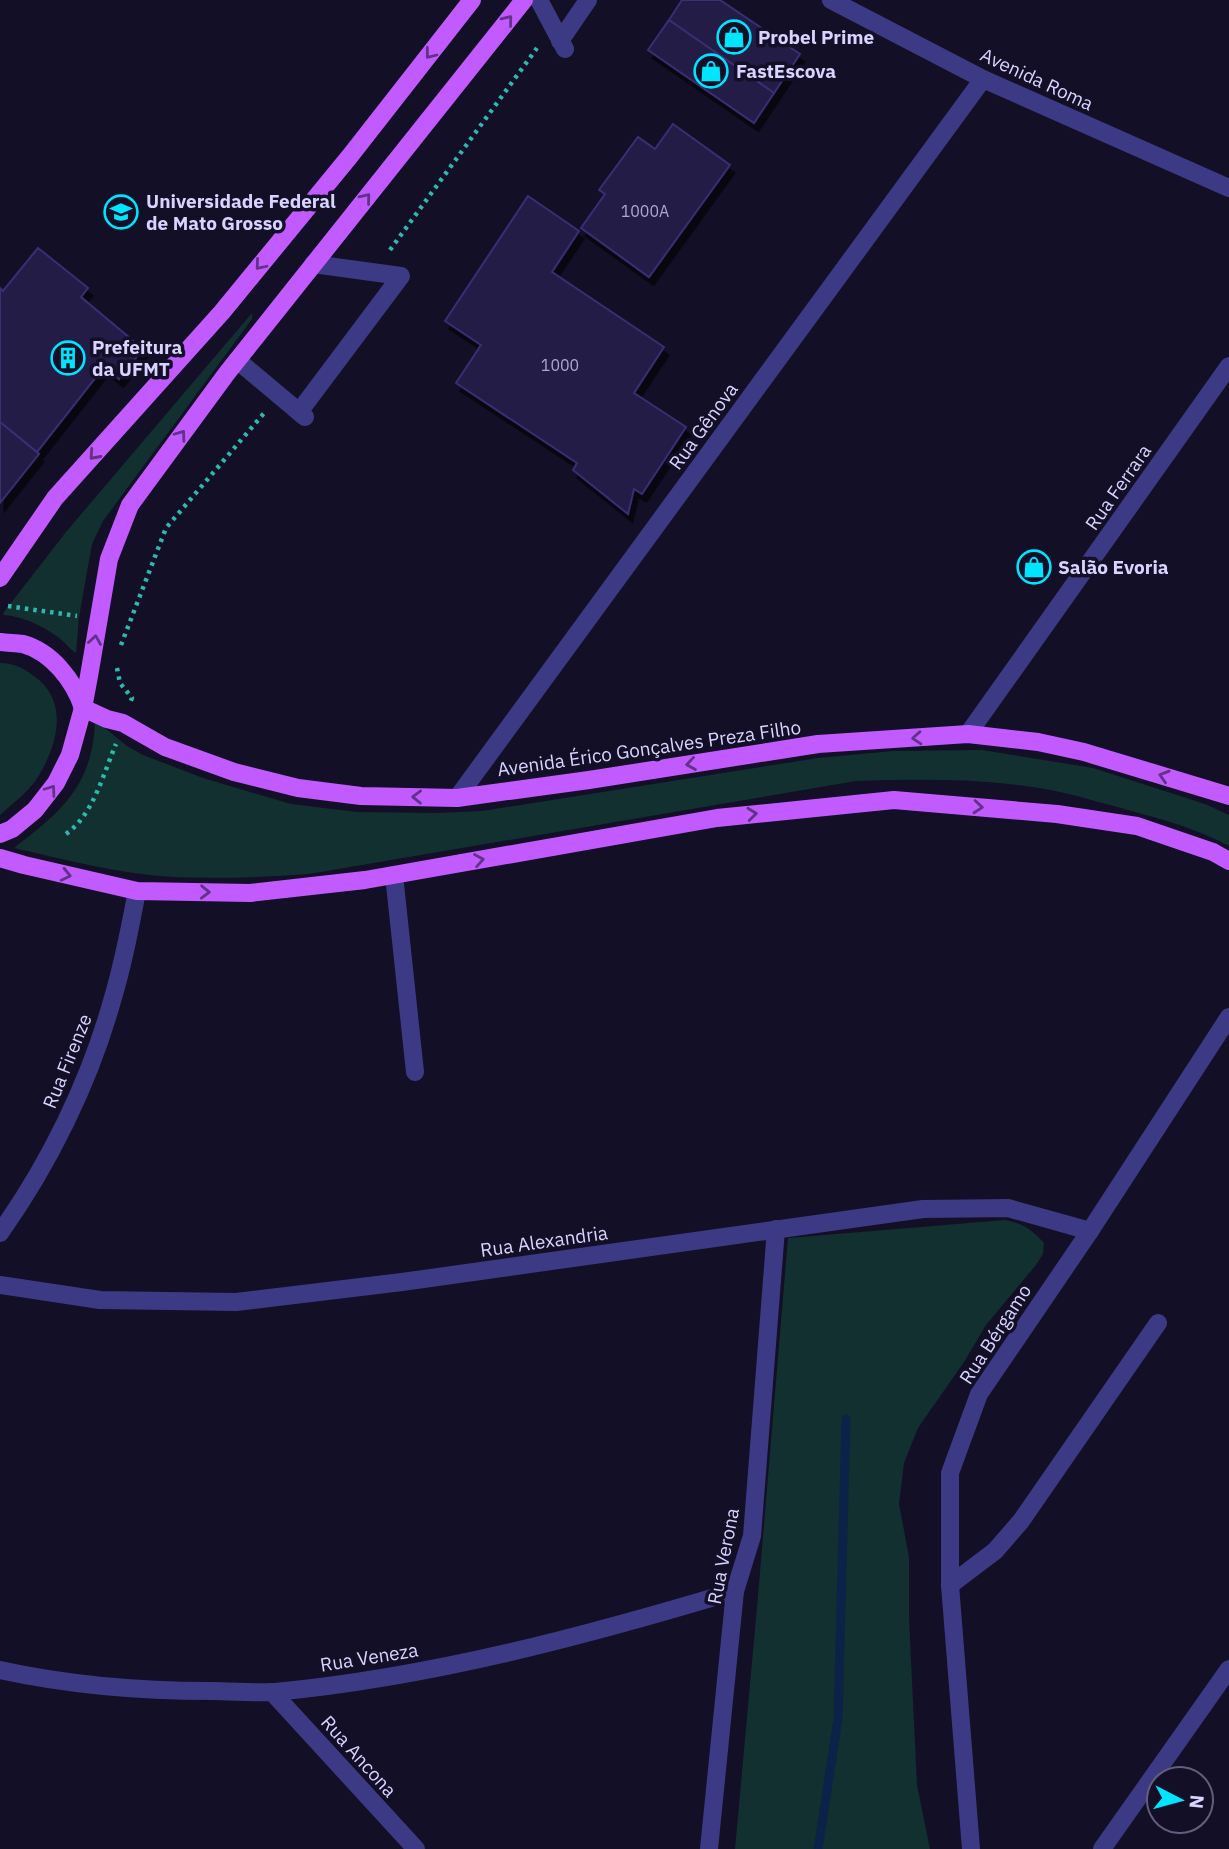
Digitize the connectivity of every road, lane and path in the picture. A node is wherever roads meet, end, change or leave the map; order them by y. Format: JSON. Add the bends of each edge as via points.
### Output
{"nodes":[{"id":1,"x":472,"y":0,"type":"edge"},
{"id":2,"x":524,"y":0,"type":"edge"},
{"id":3,"x":539,"y":0,"type":"edge"},
{"id":4,"x":588,"y":0,"type":"edge"},
{"id":5,"x":831,"y":0,"type":"edge"},
{"id":6,"x":983,"y":79,"type":"junction"},
{"id":7,"x":1229,"y":188,"type":"edge"},
{"id":8,"x":313,"y":264,"type":"junction"},
{"id":9,"x":237,"y":360,"type":"junction"},
{"id":10,"x":1229,"y":366,"type":"edge"},
{"id":11,"x":0,"y":578,"type":"edge"},
{"id":12,"x":8,"y":606,"type":"dead end"},
{"id":13,"x":83,"y":617,"type":"dead end"},
{"id":14,"x":0,"y":642,"type":"edge"},
{"id":15,"x":83,"y":708,"type":"junction"},
{"id":16,"x":968,"y":734,"type":"junction"},
{"id":17,"x":116,"y":745,"type":"dead end"},
{"id":18,"x":1227,"y":791,"type":"edge"},
{"id":19,"x":457,"y":798,"type":"junction"},
{"id":20,"x":0,"y":834,"type":"edge"},
{"id":21,"x":66,"y":834,"type":"dead end"},
{"id":22,"x":0,"y":858,"type":"edge"},
{"id":23,"x":1229,"y":862,"type":"edge"},
{"id":24,"x":394,"y":875,"type":"junction"},
{"id":25,"x":137,"y":891,"type":"junction"},
{"id":26,"x":1229,"y":1017,"type":"edge"},
{"id":27,"x":415,"y":1072,"type":"dead end"},
{"id":28,"x":776,"y":1229,"type":"junction"},
{"id":29,"x":1090,"y":1231,"type":"junction"},
{"id":30,"x":0,"y":1233,"type":"edge"},
{"id":31,"x":0,"y":1285,"type":"edge"},
{"id":32,"x":1158,"y":1323,"type":"dead end"},
{"id":33,"x":950,"y":1585,"type":"junction"},
{"id":34,"x":736,"y":1591,"type":"junction"},
{"id":35,"x":1229,"y":1669,"type":"edge"},
{"id":36,"x":0,"y":1670,"type":"edge"},
{"id":37,"x":272,"y":1692,"type":"junction"},
{"id":38,"x":416,"y":1849,"type":"edge"},
{"id":39,"x":709,"y":1849,"type":"edge"},
{"id":40,"x":971,"y":1849,"type":"edge"},
{"id":41,"x":1102,"y":1849,"type":"edge"}],
"edges":[{"from":1,"to":11,"type":"main road","one_way":true,"via":[[222,312],[55,498]]},
{"from":8,"to":2,"type":"main road","one_way":true},
{"from":3,"to":4,"type":"street","via":[[562,45]]},
{"from":5,"to":6,"type":"street","name":"Avenida Roma"},
{"from":6,"to":7,"type":"street","name":"Avenida Roma"},
{"from":6,"to":19,"type":"street","name":"Rua Gênova"},
{"from":8,"to":9,"type":"main road"},
{"from":8,"to":9,"type":"street","via":[[401,276],[302,414]]},
{"from":15,"to":9,"type":"main road","one_way":true,"via":[[109,559],[130,505]]},
{"from":10,"to":16,"type":"street","name":"Rua Ferrara"},
{"from":12,"to":13,"type":"path"},
{"from":14,"to":15,"type":"main road","via":[[23,645],[50,660],[78,693]]},
{"from":19,"to":15,"type":"main road","name":"Avenida Érico Gonçalves Preza Filho","one_way":true,"via":[[361,796],[298,788],[234,772],[165,747],[124,723]]},
{"from":20,"to":15,"type":"main road","one_way":true,"via":[[35,810],[56,783],[70,755]]},
{"from":18,"to":16,"type":"main road","name":"Avenida Érico Gonçalves Preza Filho","one_way":true,"via":[[1084,752]]},
{"from":16,"to":19,"type":"main road","name":"Avenida Érico Gonçalves Preza Filho","one_way":true,"via":[[818,744]]},
{"from":17,"to":21,"type":"path","via":[[88,810]]},
{"from":22,"to":25,"type":"main road","one_way":true},
{"from":24,"to":23,"type":"main road","one_way":true,"via":[[717,818],[894,800],[1138,826]]},
{"from":25,"to":24,"type":"main road","one_way":true,"via":[[250,893]]},
{"from":24,"to":27,"type":"street"},
{"from":25,"to":30,"type":"street","name":"Rua Firenze","via":[[112,1003],[76,1100],[41,1170]]},
{"from":26,"to":29,"type":"street","name":"Rua Bérgamo"},
{"from":28,"to":29,"type":"street","name":"Rua Alexandria","via":[[923,1209],[1008,1208]]},
{"from":28,"to":31,"type":"street","name":"Rua Alexandria","via":[[236,1301],[100,1300]]},
{"from":28,"to":34,"type":"street","name":"Rua Verona","via":[[752,1536]]},
{"from":29,"to":33,"type":"street","name":"Rua Bérgamo","via":[[979,1394],[950,1473]]},
{"from":32,"to":33,"type":"street","via":[[1021,1521],[995,1551]]},
{"from":33,"to":40,"type":"street","name":"Rua Bérgamo"},
{"from":34,"to":37,"type":"street","name":"Rua Veneza","via":[[484,1659]]},
{"from":34,"to":39,"type":"street","name":"Rua Verona"},
{"from":35,"to":41,"type":"street"},
{"from":36,"to":37,"type":"street","name":"Rua Veneza","via":[[45,1680],[159,1691]]},
{"from":37,"to":38,"type":"street","name":"Rua Ancona"}]}
